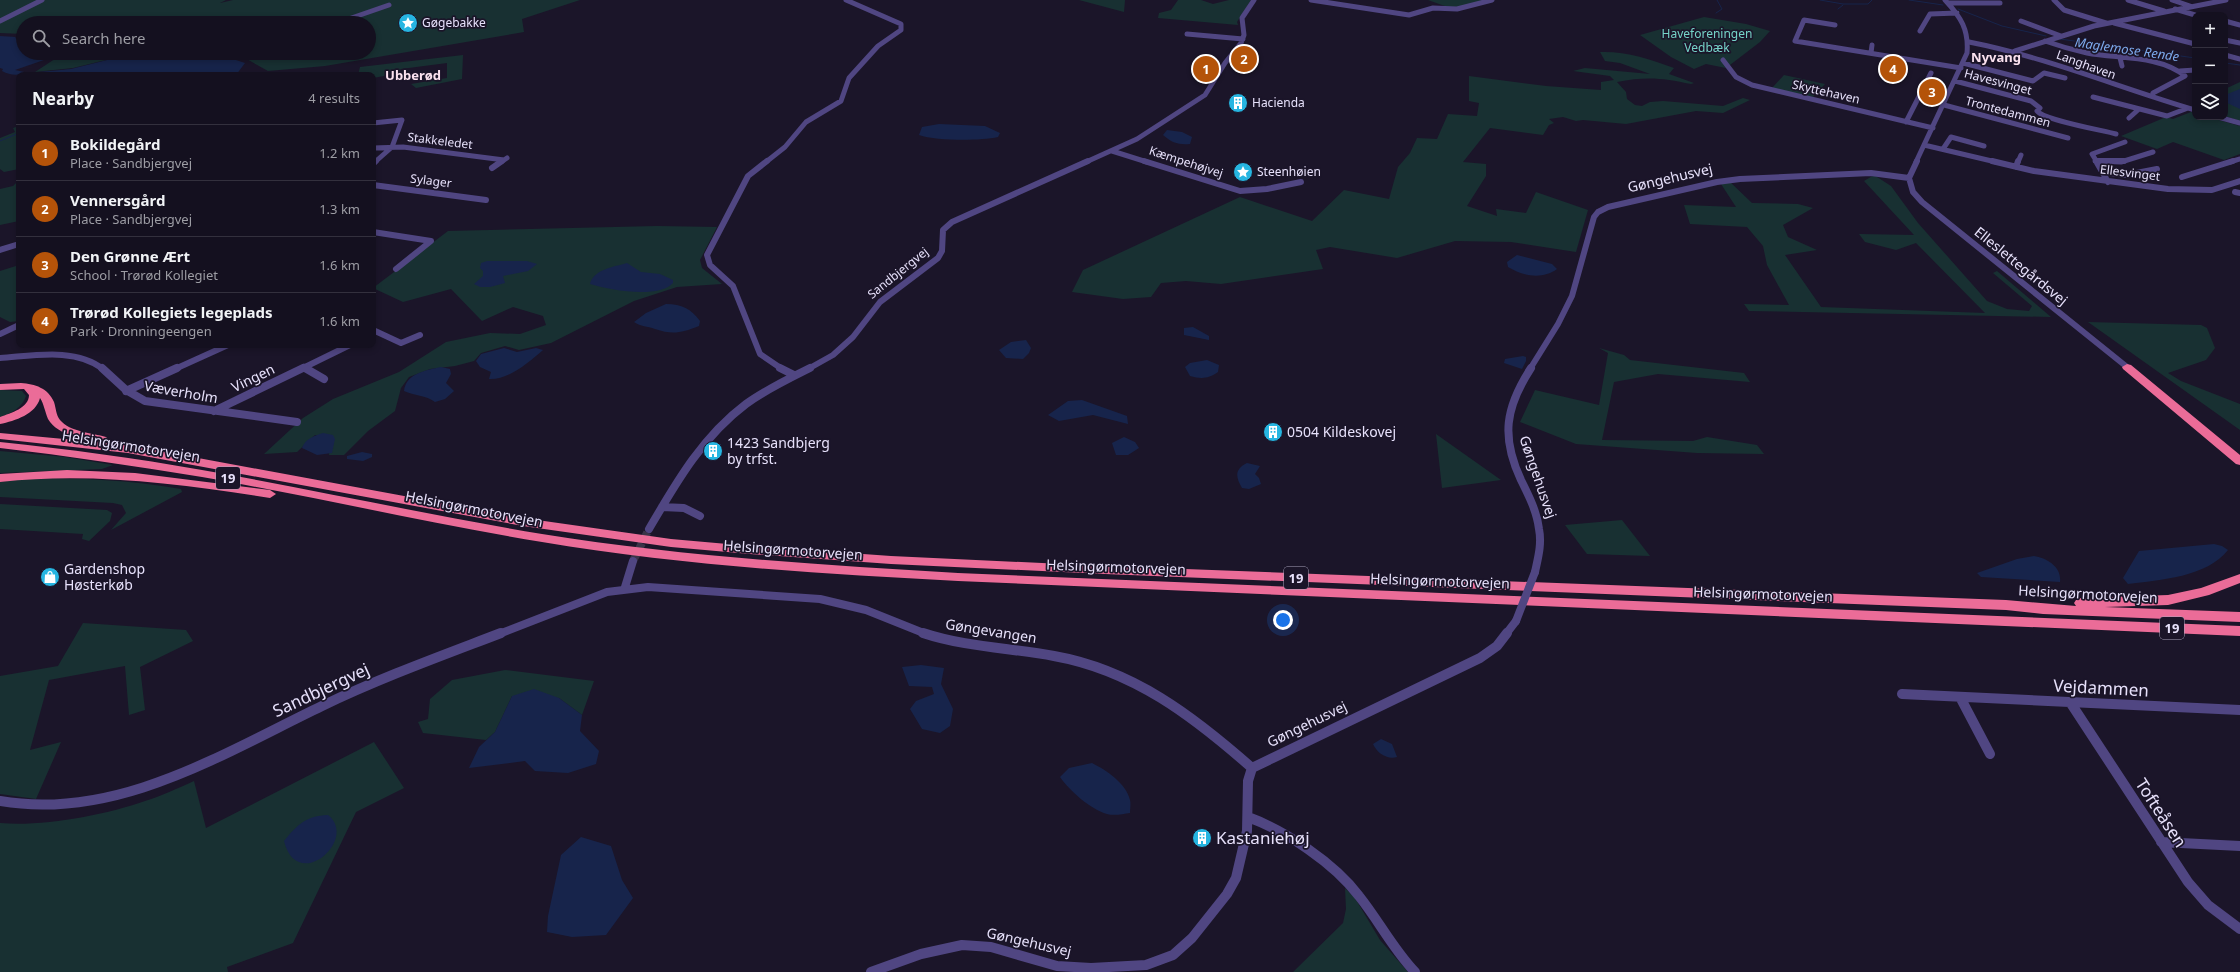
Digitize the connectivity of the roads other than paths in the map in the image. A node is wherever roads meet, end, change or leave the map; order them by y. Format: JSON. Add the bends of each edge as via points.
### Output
{"nodes":[{"id":1,"x":42,"y":0,"type":"edge"},
{"id":2,"x":846,"y":0,"type":"edge"},
{"id":3,"x":1254,"y":0,"type":"edge"},
{"id":4,"x":1311,"y":0,"type":"edge"},
{"id":5,"x":1492,"y":0,"type":"edge"},
{"id":6,"x":2054,"y":0,"type":"edge"},
{"id":7,"x":2128,"y":0,"type":"edge"},
{"id":8,"x":2172,"y":0,"type":"edge"},
{"id":9,"x":2226,"y":0,"type":"edge"},
{"id":10,"x":1946,"y":1,"type":"edge"},
{"id":11,"x":2000,"y":3,"type":"dead end"},
{"id":12,"x":389,"y":5,"type":"dead end"},
{"id":13,"x":2191,"y":6,"type":"junction"},
{"id":14,"x":2174,"y":9,"type":"junction"},
{"id":15,"x":2165,"y":11,"type":"junction"},
{"id":16,"x":1958,"y":14,"type":"junction"},
{"id":17,"x":2192,"y":14,"type":"edge"},
{"id":18,"x":357,"y":16,"type":"edge"},
{"id":19,"x":0,"y":21,"type":"edge"},
{"id":20,"x":2021,"y":21,"type":"dead end"},
{"id":21,"x":2228,"y":22,"type":"edge"},
{"id":22,"x":2107,"y":23,"type":"junction"},
{"id":23,"x":2240,"y":24,"type":"edge"},
{"id":24,"x":1835,"y":25,"type":"dead end"},
{"id":25,"x":1920,"y":31,"type":"dead end"},
{"id":26,"x":1187,"y":34,"type":"dead end"},
{"id":27,"x":2062,"y":36,"type":"junction"},
{"id":28,"x":2145,"y":36,"type":"dead end"},
{"id":29,"x":1243,"y":39,"type":"junction"},
{"id":30,"x":2044,"y":41,"type":"junction"},
{"id":31,"x":2228,"y":41,"type":"edge"},
{"id":32,"x":1969,"y":42,"type":"junction"},
{"id":33,"x":2192,"y":43,"type":"edge"},
{"id":34,"x":2240,"y":43,"type":"edge"},
{"id":35,"x":1872,"y":45,"type":"dead end"},
{"id":36,"x":2014,"y":51,"type":"junction"},
{"id":37,"x":1871,"y":53,"type":"junction"},
{"id":38,"x":2228,"y":56,"type":"edge"},
{"id":39,"x":2120,"y":58,"type":"junction"},
{"id":40,"x":2240,"y":59,"type":"edge"},
{"id":41,"x":1723,"y":60,"type":"dead end"},
{"id":42,"x":1962,"y":66,"type":"junction"},
{"id":43,"x":2122,"y":66,"type":"dead end"},
{"id":44,"x":2192,"y":70,"type":"edge"},
{"id":45,"x":2180,"y":71,"type":"junction"},
{"id":46,"x":1930,"y":73,"type":"dead end"},
{"id":47,"x":2064,"y":78,"type":"dead end"},
{"id":48,"x":1955,"y":80,"type":"junction"},
{"id":49,"x":2153,"y":93,"type":"dead end"},
{"id":50,"x":2093,"y":96,"type":"dead end"},
{"id":51,"x":1944,"y":105,"type":"junction"},
{"id":52,"x":2139,"y":108,"type":"junction"},
{"id":53,"x":2188,"y":108,"type":"junction"},
{"id":54,"x":2192,"y":109,"type":"edge"},
{"id":55,"x":2128,"y":118,"type":"dead end"},
{"id":56,"x":2228,"y":120,"type":"edge"},
{"id":57,"x":1906,"y":122,"type":"junction"},
{"id":58,"x":376,"y":123,"type":"edge"},
{"id":59,"x":2240,"y":123,"type":"edge"},
{"id":60,"x":1933,"y":128,"type":"junction"},
{"id":61,"x":2116,"y":134,"type":"dead end"},
{"id":62,"x":2068,"y":138,"type":"dead end"},
{"id":63,"x":2124,"y":142,"type":"dead end"},
{"id":64,"x":1924,"y":145,"type":"junction"},
{"id":65,"x":1984,"y":146,"type":"dead end"},
{"id":66,"x":392,"y":147,"type":"junction"},
{"id":67,"x":376,"y":148,"type":"edge"},
{"id":68,"x":1944,"y":149,"type":"junction"},
{"id":69,"x":1112,"y":151,"type":"junction"},
{"id":70,"x":2153,"y":152,"type":"dead end"},
{"id":71,"x":2021,"y":155,"type":"dead end"},
{"id":72,"x":376,"y":161,"type":"edge"},
{"id":73,"x":2095,"y":161,"type":"junction"},
{"id":74,"x":2238,"y":161,"type":"edge"},
{"id":75,"x":2016,"y":167,"type":"junction"},
{"id":76,"x":492,"y":168,"type":"dead end"},
{"id":77,"x":2157,"y":169,"type":"dead end"},
{"id":78,"x":2102,"y":172,"type":"junction"},
{"id":79,"x":2182,"y":177,"type":"dead end"},
{"id":80,"x":1908,"y":178,"type":"junction"},
{"id":81,"x":2240,"y":181,"type":"edge"},
{"id":82,"x":1301,"y":182,"type":"dead end"},
{"id":83,"x":2108,"y":182,"type":"junction"},
{"id":84,"x":376,"y":185,"type":"edge"},
{"id":85,"x":486,"y":200,"type":"dead end"},
{"id":86,"x":376,"y":232,"type":"edge"},
{"id":87,"x":16,"y":245,"type":"edge"},
{"id":88,"x":0,"y":250,"type":"edge"},
{"id":89,"x":396,"y":269,"type":"dead end"},
{"id":90,"x":16,"y":326,"type":"edge"},
{"id":91,"x":376,"y":333,"type":"edge"},
{"id":92,"x":0,"y":334,"type":"edge"},
{"id":93,"x":420,"y":335,"type":"dead end"},
{"id":94,"x":221,"y":348,"type":"edge"},
{"id":95,"x":344,"y":348,"type":"edge"},
{"id":96,"x":0,"y":358,"type":"edge"},
{"id":97,"x":304,"y":367,"type":"junction"},
{"id":98,"x":2127,"y":367,"type":"junction"},
{"id":99,"x":794,"y":375,"type":"junction"},
{"id":100,"x":324,"y":379,"type":"dead end"},
{"id":101,"x":0,"y":387,"type":"edge"},
{"id":102,"x":28,"y":387,"type":"junction"},
{"id":103,"x":126,"y":391,"type":"junction"},
{"id":104,"x":214,"y":411,"type":"junction"},
{"id":105,"x":2186,"y":416,"type":"junction"},
{"id":106,"x":0,"y":421,"type":"edge"},
{"id":107,"x":297,"y":422,"type":"dead end"},
{"id":108,"x":0,"y":436,"type":"edge"},
{"id":109,"x":2220,"y":438,"type":"junction"},
{"id":110,"x":0,"y":445,"type":"edge"},
{"id":111,"x":2240,"y":452,"type":"edge"},
{"id":112,"x":2240,"y":455,"type":"edge"},
{"id":113,"x":2240,"y":461,"type":"edge"},
{"id":114,"x":2240,"y":466,"type":"edge"},
{"id":115,"x":0,"y":478,"type":"edge"},
{"id":116,"x":356,"y":490,"type":"junction"},
{"id":117,"x":662,"y":507,"type":"junction"},
{"id":118,"x":700,"y":516,"type":"dead end"},
{"id":119,"x":455,"y":522,"type":"junction"},
{"id":120,"x":649,"y":529,"type":"tunnel mouth"},
{"id":121,"x":633,"y":561,"type":"tunnel mouth"},
{"id":122,"x":2240,"y":578,"type":"edge"},
{"id":123,"x":626,"y":588,"type":"junction"},
{"id":124,"x":2006,"y":605,"type":"junction"},
{"id":125,"x":2240,"y":617,"type":"edge"},
{"id":126,"x":2240,"y":631,"type":"edge"},
{"id":127,"x":1902,"y":694,"type":"dead end"},
{"id":128,"x":1960,"y":697,"type":"junction"},
{"id":129,"x":2070,"y":702,"type":"junction"},
{"id":130,"x":2240,"y":710,"type":"edge"},
{"id":131,"x":1990,"y":754,"type":"dead end"},
{"id":132,"x":1252,"y":768,"type":"junction"},
{"id":133,"x":0,"y":801,"type":"edge"},
{"id":134,"x":1248,"y":816,"type":"junction"},
{"id":135,"x":2161,"y":842,"type":"junction"},
{"id":136,"x":2240,"y":846,"type":"edge"},
{"id":137,"x":2240,"y":929,"type":"edge"},
{"id":138,"x":871,"y":972,"type":"edge"},
{"id":139,"x":1415,"y":972,"type":"edge"}],
"edges":[{"from":1,"to":19,"type":"street"},
{"from":2,"to":99,"type":"street","via":[[900,24],[902,30],[878,46],[855,71],[841,101],[806,122],[785,147],[748,176],[707,255],[710,265],[733,286],[760,354],[772,364]]},
{"from":3,"to":29,"type":"street","via":[[1241,22]]},
{"from":4,"to":5,"type":"street","via":[[1409,15],[1433,8],[1457,9]]},
{"from":6,"to":22,"type":"street","via":[[2066,11]]},
{"from":7,"to":15,"type":"street"},
{"from":8,"to":13,"type":"street"},
{"from":9,"to":13,"type":"street"},
{"from":10,"to":11,"type":"street"},
{"from":10,"to":16,"type":"street"},
{"from":12,"to":18,"type":"street"},
{"from":13,"to":14,"type":"street"},
{"from":14,"to":15,"type":"street"},
{"from":14,"to":17,"type":"street"},
{"from":15,"to":22,"type":"street"},
{"from":16,"to":25,"type":"street","via":[[1930,14]]},
{"from":16,"to":32,"type":"street","via":[[1966,28]]},
{"from":20,"to":27,"type":"street"},
{"from":21,"to":23,"type":"street"},
{"from":22,"to":27,"type":"street"},
{"from":22,"to":28,"type":"street"},
{"from":22,"to":33,"type":"street"},
{"from":24,"to":37,"type":"street","via":[[1804,20],[1795,41]]},
{"from":26,"to":29,"type":"street"},
{"from":27,"to":30,"type":"street"},
{"from":29,"to":69,"type":"street","name":"Sandbjergvej","via":[[1206,95],[1162,124]]},
{"from":30,"to":36,"type":"street"},
{"from":30,"to":39,"type":"street","via":[[2078,51]]},
{"from":31,"to":34,"type":"street"},
{"from":32,"to":36,"type":"street","name":"Langhaven"},
{"from":32,"to":42,"type":"street"},
{"from":35,"to":37,"type":"street"},
{"from":36,"to":53,"type":"street","name":"Langhaven","via":[[2116,87]]},
{"from":37,"to":42,"type":"street"},
{"from":38,"to":40,"type":"street"},
{"from":39,"to":43,"type":"street"},
{"from":39,"to":45,"type":"street","via":[[2164,65]]},
{"from":41,"to":57,"type":"street","name":"Skyttehaven","via":[[1736,77],[1752,85]]},
{"from":42,"to":47,"type":"street","via":[[2033,81],[2044,73]]},
{"from":42,"to":48,"type":"street"},
{"from":44,"to":45,"type":"street"},
{"from":45,"to":49,"type":"street","via":[[2184,78]]},
{"from":46,"to":57,"type":"street"},
{"from":48,"to":51,"type":"street"},
{"from":48,"to":61,"type":"street","name":"Havesvinget","via":[[2031,101],[2040,108],[2038,113],[2049,118]]},
{"from":50,"to":52,"type":"street"},
{"from":51,"to":60,"type":"street"},
{"from":51,"to":62,"type":"street","name":"Trontedammen"},
{"from":52,"to":53,"type":"street","via":[[2171,116]]},
{"from":52,"to":55,"type":"street"},
{"from":53,"to":54,"type":"street","name":"Langhaven"},
{"from":56,"to":59,"type":"street"},
{"from":57,"to":60,"type":"street","name":"Skyttehaven"},
{"from":58,"to":66,"type":"street","via":[[402,120]]},
{"from":60,"to":64,"type":"street"},
{"from":63,"to":73,"type":"street","via":[[2095,152],[2092,156]]},
{"from":64,"to":68,"type":"street","name":"Ellesvinget"},
{"from":64,"to":80,"type":"street"},
{"from":65,"to":68,"type":"street","via":[[1951,137]]},
{"from":66,"to":67,"type":"street","name":"Stakkeledet"},
{"from":66,"to":72,"type":"street"},
{"from":66,"to":76,"type":"street","name":"Stakkeledet","via":[[507,158]]},
{"from":68,"to":75,"type":"street","name":"Ellesvinget"},
{"from":69,"to":82,"type":"street","name":"Kæmpehøjvej","via":[[1240,191]]},
{"from":69,"to":99,"type":"street","name":"Sandbjergvej","via":[[975,210],[947,225],[942,233],[942,251],[938,258],[880,302],[842,348]]},
{"from":70,"to":73,"type":"street","via":[[2121,162]]},
{"from":71,"to":75,"type":"street"},
{"from":73,"to":78,"type":"street"},
{"from":74,"to":79,"type":"street"},
{"from":75,"to":83,"type":"street","name":"Ellesvinget"},
{"from":77,"to":78,"type":"street","via":[[2126,175]]},
{"from":78,"to":83,"type":"street"},
{"from":80,"to":98,"type":"street","name":"Elleslettegårdsvej","via":[[1913,192],[1930,208]]},
{"from":80,"to":132,"type":"street","name":"Gøngehusvej","bridge":true,"via":[[1863,174],[1740,179],[1616,205],[1598,212],[1594,217],[1567,306],[1542,352],[1516,389],[1510,407],[1507,429],[1512,453],[1540,526],[1540,558],[1516,622],[1497,646],[1480,658]]},
{"from":81,"to":83,"type":"street","name":"Ellesvinget","via":[[2212,190],[2189,191]]},
{"from":84,"to":85,"type":"street","name":"Sylager"},
{"from":86,"to":89,"type":"street","via":[[431,241]]},
{"from":87,"to":88,"type":"street"},
{"from":90,"to":92,"type":"street"},
{"from":91,"to":93,"type":"street","via":[[401,343]]},
{"from":94,"to":103,"type":"street"},
{"from":95,"to":97,"type":"street","name":"Vingen"},
{"from":96,"to":103,"type":"street","name":"Væverholm","via":[[78,358],[99,366]]},
{"from":97,"to":100,"type":"street"},
{"from":97,"to":104,"type":"street","name":"Vingen"},
{"from":98,"to":105,"type":"highway"},
{"from":98,"to":109,"type":"highway"},
{"from":99,"to":117,"type":"street","name":"Sandbjergvej","via":[[747,403],[718,428],[681,474]]},
{"from":101,"to":102,"type":"highway"},
{"from":102,"to":106,"type":"highway","via":[[35,394],[34,402],[22,412]]},
{"from":102,"to":116,"type":"highway","via":[[44,394],[56,422],[73,432],[107,440],[210,456],[340,483]]},
{"from":103,"to":104,"type":"street","name":"Væverholm","via":[[145,401]]},
{"from":104,"to":107,"type":"street","name":"Væverholm"},
{"from":105,"to":113,"type":"highway"},
{"from":105,"to":114,"type":"highway"},
{"from":108,"to":116,"type":"highway","name":"Helsingørmotorvejen","number":"19","via":[[128,449]]},
{"from":109,"to":111,"type":"highway"},
{"from":109,"to":112,"type":"highway"},
{"from":110,"to":119,"type":"highway","name":"Helsingørmotorvejen","number":"19","via":[[99,455]]},
{"from":115,"to":119,"type":"highway","via":[[33,475],[142,477],[232,488],[392,516]]},
{"from":116,"to":124,"type":"highway","name":"Helsingørmotorvejen","number":"19","via":[[596,533],[671,543],[824,556],[1104,570]]},
{"from":117,"to":118,"type":"street","via":[[684,508]]},
{"from":117,"to":120,"type":"street","name":"Sandbjergvej"},
{"from":119,"to":126,"type":"highway","name":"Helsingørmotorvejen","number":"19","via":[[541,538],[667,556],[867,572]]},
{"from":121,"to":123,"type":"street"},
{"from":122,"to":124,"type":"highway","via":[[2204,592],[2168,600]]},
{"from":123,"to":132,"type":"street","name":"Gøngevangen","via":[[794,596],[827,601],[877,614],[945,639],[1033,652],[1092,665],[1134,682],[1175,704],[1201,723]]},
{"from":123,"to":133,"type":"street","name":"Sandbjergvej","via":[[607,592],[360,688],[185,772],[146,786],[105,797],[68,803],[33,805]]},
{"from":124,"to":125,"type":"highway","name":"Helsingørmotorvejen","number":"19","via":[[2043,609]]},
{"from":127,"to":128,"type":"street","name":"Vejdammen"},
{"from":128,"to":129,"type":"street","name":"Vejdammen"},
{"from":128,"to":131,"type":"street"},
{"from":129,"to":130,"type":"street","name":"Vejdammen"},
{"from":129,"to":135,"type":"street","name":"Tofteåsen"},
{"from":132,"to":134,"type":"street","name":"Gøngehusvej","via":[[1248,779]]},
{"from":134,"to":138,"type":"street","name":"Gøngehusvej","via":[[1237,877],[1227,894],[1188,942],[1174,955],[1157,964],[1118,969],[1068,967],[1043,963],[992,947],[971,945],[933,952]]},
{"from":134,"to":139,"type":"street","via":[[1271,824],[1345,880],[1359,895],[1387,939]]},
{"from":135,"to":136,"type":"street"},
{"from":135,"to":137,"type":"street","name":"Tofteåsen","via":[[2188,882],[2208,905]]}]}
